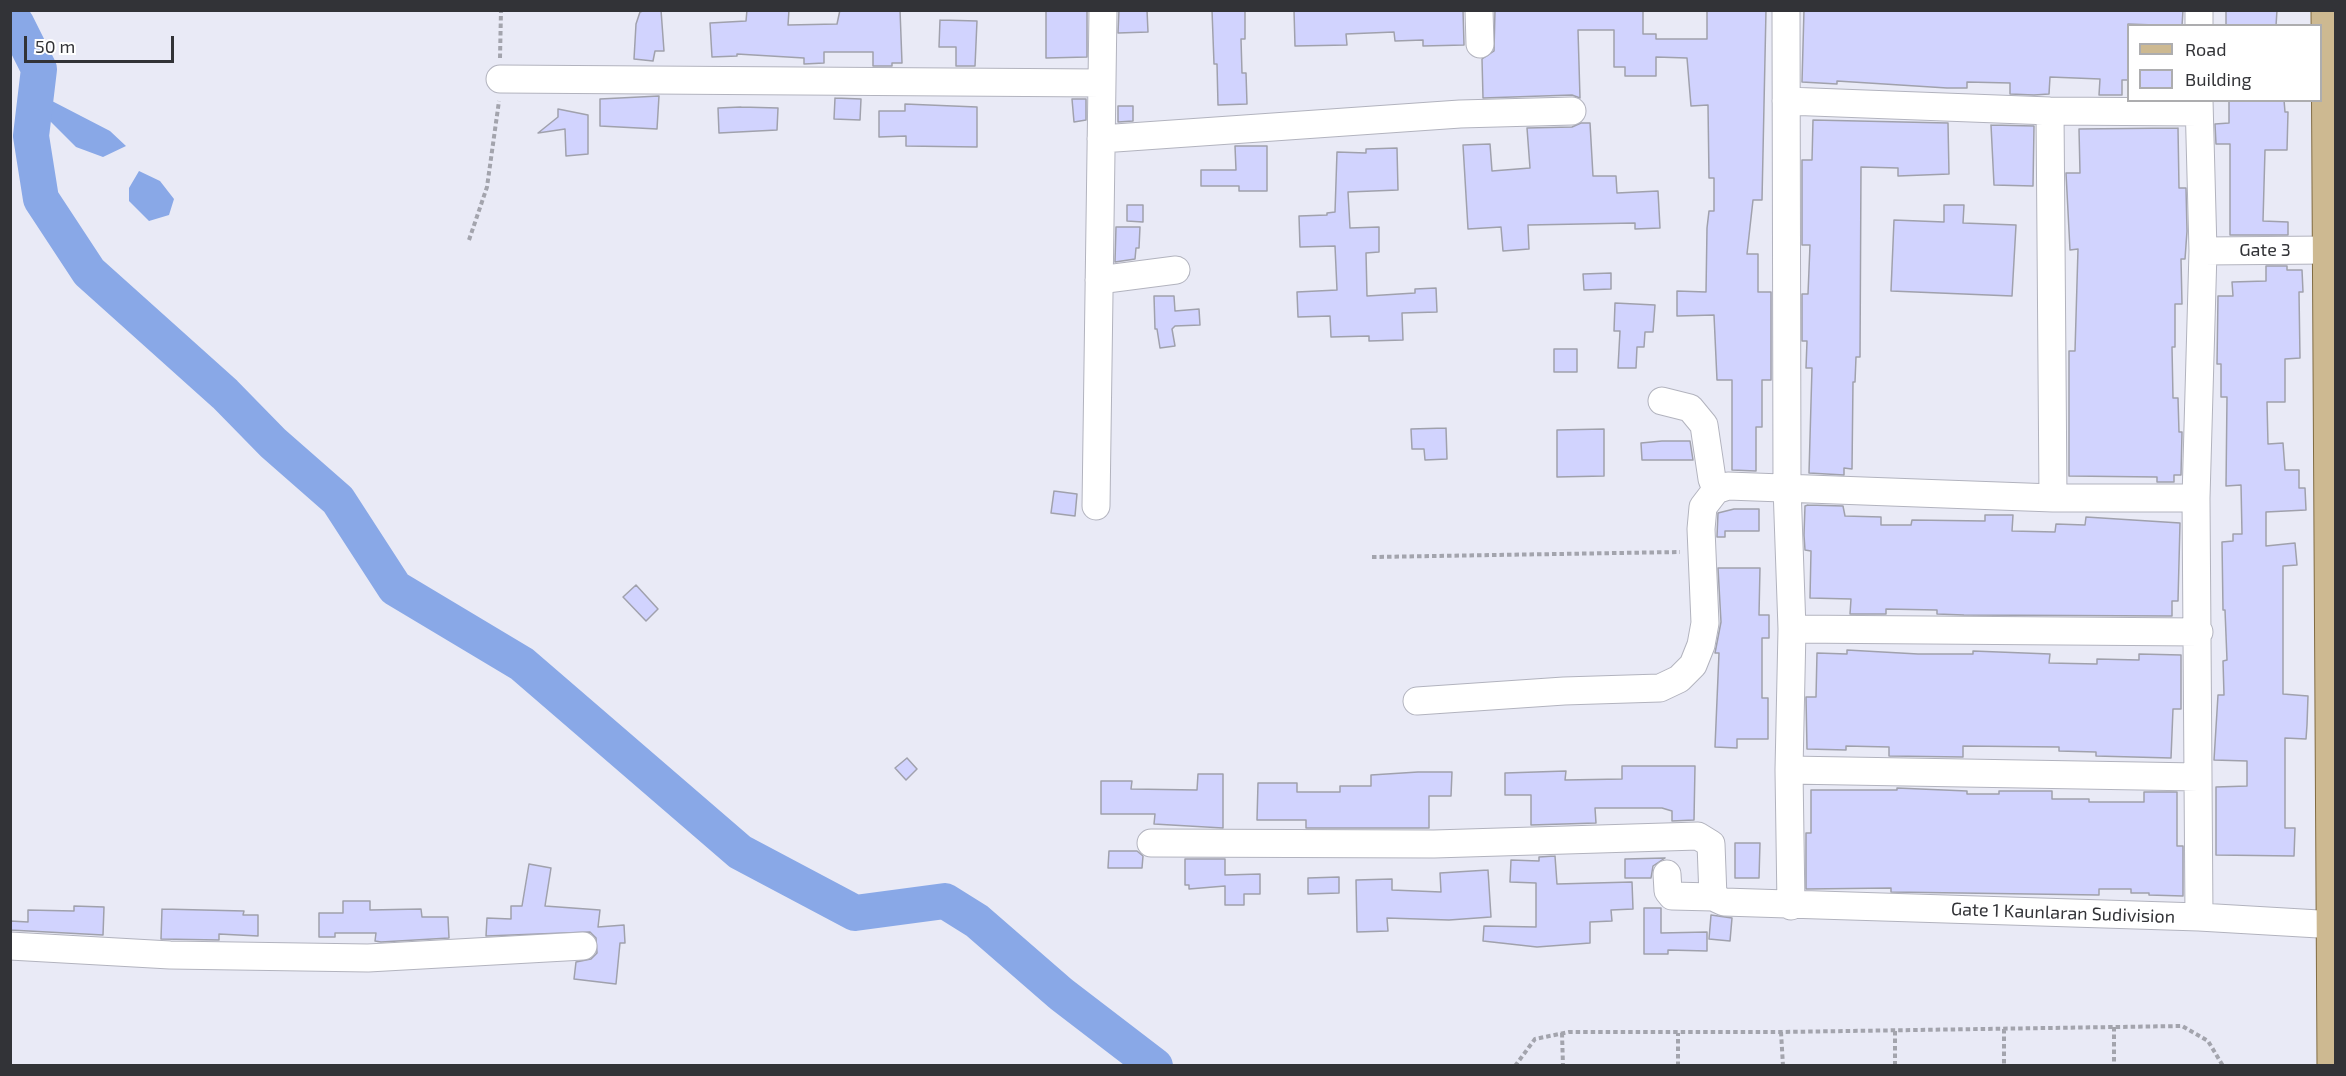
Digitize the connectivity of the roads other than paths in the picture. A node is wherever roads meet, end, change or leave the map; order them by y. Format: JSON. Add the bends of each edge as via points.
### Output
{"nodes":[{"id":1,"x":1103,"y":10,"type":"edge"},
{"id":2,"x":1479,"y":10,"type":"edge"},
{"id":3,"x":1786,"y":10,"type":"edge"},
{"id":4,"x":2328,"y":10,"type":"edge"},
{"id":5,"x":1480,"y":44,"type":"dead end"},
{"id":6,"x":500,"y":78,"type":"road end"},
{"id":7,"x":1101,"y":83,"type":"junction"},
{"id":8,"x":1786,"y":101,"type":"junction"},
{"id":9,"x":2332,"y":103,"type":"edge"},
{"id":10,"x":2199,"y":106,"type":"edge"},
{"id":11,"x":1572,"y":111,"type":"dead end"},
{"id":12,"x":2050,"y":111,"type":"junction"},
{"id":13,"x":1101,"y":138,"type":"junction"},
{"id":14,"x":2328,"y":250,"type":"junction"},
{"id":15,"x":2202,"y":251,"type":"junction"},
{"id":16,"x":1176,"y":270,"type":"dead end"},
{"id":17,"x":1099,"y":280,"type":"junction"},
{"id":18,"x":1662,"y":401,"type":"dead end"},
{"id":19,"x":1787,"y":487,"type":"junction"},
{"id":20,"x":1716,"y":490,"type":"junction"},
{"id":21,"x":2053,"y":498,"type":"junction"},
{"id":22,"x":2196,"y":498,"type":"junction"},
{"id":23,"x":1096,"y":506,"type":"dead end"},
{"id":24,"x":1792,"y":629,"type":"junction"},
{"id":25,"x":2199,"y":632,"type":"junction"},
{"id":26,"x":1417,"y":701,"type":"dead end"},
{"id":27,"x":1789,"y":770,"type":"junction"},
{"id":28,"x":2198,"y":777,"type":"junction"},
{"id":29,"x":1151,"y":843,"type":"dead end"},
{"id":30,"x":1667,"y":874,"type":"dead end"},
{"id":31,"x":1713,"y":897,"type":"junction"},
{"id":32,"x":1791,"y":906,"type":"junction"},
{"id":33,"x":2199,"y":917,"type":"junction"},
{"id":34,"x":2335,"y":925,"type":"edge"},
{"id":35,"x":10,"y":946,"type":"edge"},
{"id":36,"x":583,"y":946,"type":"dead end"},
{"id":37,"x":2334,"y":1065,"type":"edge"}],
"edges":[{"from":1,"to":7,"type":"street"},
{"from":2,"to":5,"type":"street"},
{"from":3,"to":8,"type":"street"},
{"from":4,"to":9,"type":"main road"},
{"from":6,"to":7,"type":"street"},
{"from":7,"to":13,"type":"street"},
{"from":8,"to":12,"type":"street"},
{"from":8,"to":19,"type":"street"},
{"from":9,"to":14,"type":"main road"},
{"from":10,"to":12,"type":"street"},
{"from":10,"to":15,"type":"street"},
{"from":11,"to":13,"type":"street","via":[[1460,114]]},
{"from":12,"to":21,"type":"street"},
{"from":13,"to":17,"type":"street"},
{"from":14,"to":15,"type":"street","name":"Gate 3"},
{"from":14,"to":34,"type":"main road"},
{"from":15,"to":22,"type":"street"},
{"from":16,"to":17,"type":"street"},
{"from":17,"to":23,"type":"street"},
{"from":18,"to":20,"type":"street","via":[[1690,408],[1704,425]]},
{"from":19,"to":20,"type":"street","via":[[1728,486]]},
{"from":19,"to":21,"type":"street"},
{"from":19,"to":24,"type":"street"},
{"from":20,"to":26,"type":"street","via":[[1703,507],[1705,623],[1701,645],[1693,665],[1678,679],[1660,688]]},
{"from":21,"to":22,"type":"street"},
{"from":22,"to":25,"type":"street"},
{"from":24,"to":25,"type":"street"},
{"from":24,"to":27,"type":"street"},
{"from":25,"to":28,"type":"street"},
{"from":27,"to":28,"type":"street"},
{"from":27,"to":32,"type":"street"},
{"from":28,"to":33,"type":"street"},
{"from":29,"to":31,"type":"street","via":[[1434,844],[1698,836],[1706,839],[1713,851]]},
{"from":30,"to":31,"type":"street","name":"Gate 1 Kaunlaran Sudivision","via":[[1672,896]]},
{"from":31,"to":32,"type":"street","name":"Gate 1 Kaunlaran Sudivision","via":[[1724,902]]},
{"from":32,"to":33,"type":"street","name":"Gate 1 Kaunlaran Sudivision"},
{"from":33,"to":34,"type":"street","name":"Gate 1 Kaunlaran Sudivision"},
{"from":34,"to":37,"type":"main road"},
{"from":35,"to":36,"type":"street","via":[[170,955],[368,958]]}]}
